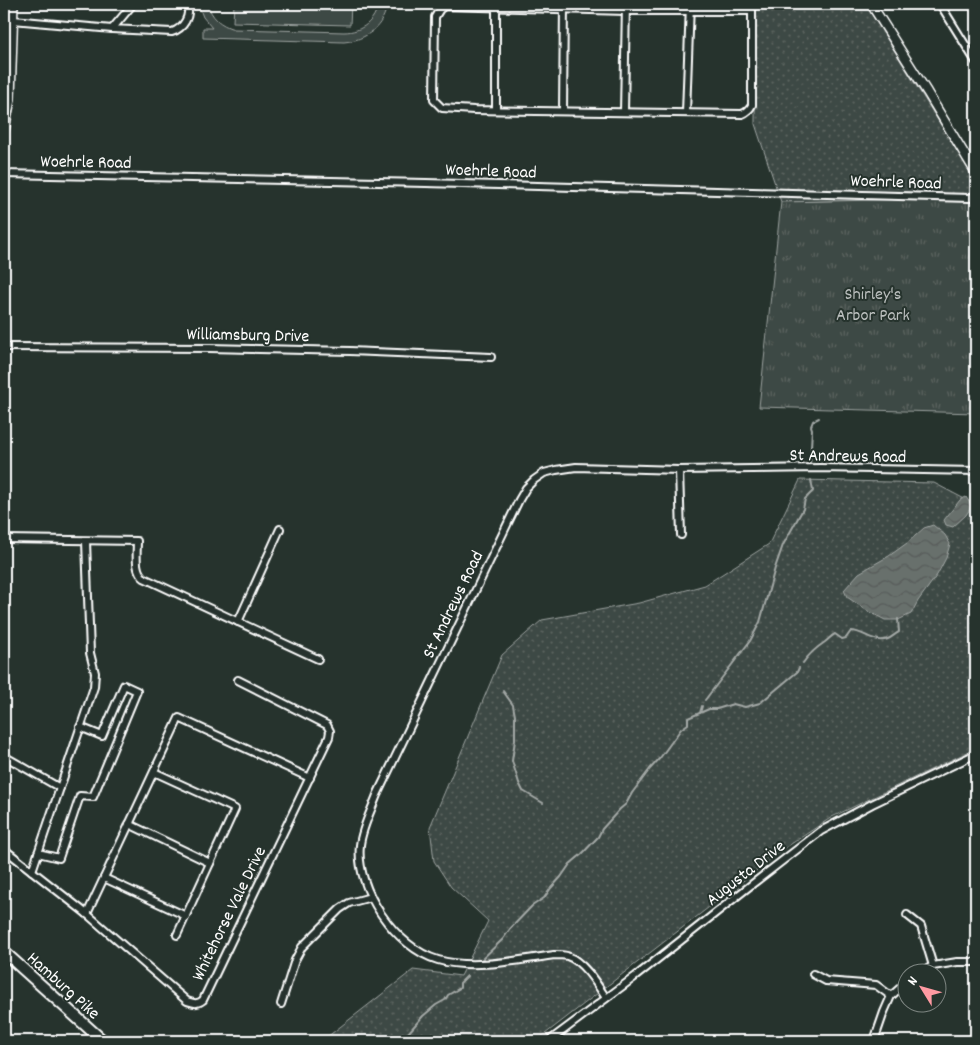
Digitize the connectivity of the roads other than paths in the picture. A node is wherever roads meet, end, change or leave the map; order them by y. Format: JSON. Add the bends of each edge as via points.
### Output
{"nodes":[{"id":1,"x":13,"y":4,"type":"edge"},
{"id":2,"x":133,"y":4,"type":"edge"},
{"id":3,"x":187,"y":4,"type":"edge"},
{"id":4,"x":690,"y":4,"type":"edge"},
{"id":5,"x":871,"y":4,"type":"edge"},
{"id":6,"x":940,"y":4,"type":"edge"},
{"id":7,"x":496,"y":5,"type":"edge"},
{"id":8,"x":564,"y":6,"type":"edge"},
{"id":9,"x":626,"y":7,"type":"edge"},
{"id":10,"x":752,"y":7,"type":"edge"},
{"id":11,"x":689,"y":11,"type":"junction"},
{"id":12,"x":12,"y":20,"type":"junction"},
{"id":13,"x":112,"y":29,"type":"junction"},
{"id":14,"x":976,"y":62,"type":"edge"},
{"id":15,"x":496,"y":110,"type":"junction"},
{"id":16,"x":563,"y":111,"type":"junction"},
{"id":17,"x":624,"y":112,"type":"junction"},
{"id":18,"x":686,"y":113,"type":"junction"},
{"id":19,"x":4,"y":130,"type":"edge"},
{"id":20,"x":976,"y":173,"type":"edge"},
{"id":21,"x":4,"y":174,"type":"edge"},
{"id":22,"x":976,"y":195,"type":"edge"},
{"id":23,"x":4,"y":347,"type":"edge"},
{"id":24,"x":491,"y":357,"type":"dead end"},
{"id":25,"x":679,"y":470,"type":"junction"},
{"id":26,"x":976,"y":472,"type":"edge"},
{"id":27,"x":280,"y":529,"type":"dead end"},
{"id":28,"x":681,"y":534,"type":"dead end"},
{"id":29,"x":4,"y":539,"type":"edge"},
{"id":30,"x":86,"y":541,"type":"junction"},
{"id":31,"x":238,"y":622,"type":"junction"},
{"id":32,"x":318,"y":659,"type":"dead end"},
{"id":33,"x":238,"y":680,"type":"dead end"},
{"id":34,"x":80,"y":727,"type":"junction"},
{"id":35,"x":976,"y":754,"type":"edge"},
{"id":36,"x":4,"y":756,"type":"edge"},
{"id":37,"x":154,"y":772,"type":"junction"},
{"id":38,"x":310,"y":778,"type":"junction"},
{"id":39,"x":60,"y":788,"type":"junction"},
{"id":40,"x":129,"y":824,"type":"junction"},
{"id":41,"x":4,"y":848,"type":"edge"},
{"id":42,"x":38,"y":853,"type":"junction"},
{"id":43,"x":210,"y":863,"type":"junction"},
{"id":44,"x":32,"y":871,"type":"junction"},
{"id":45,"x":104,"y":878,"type":"junction"},
{"id":46,"x":371,"y":897,"type":"junction"},
{"id":47,"x":87,"y":914,"type":"junction"},
{"id":48,"x":907,"y":915,"type":"dead end"},
{"id":49,"x":186,"y":916,"type":"junction"},
{"id":50,"x":177,"y":935,"type":"dead end"},
{"id":51,"x":4,"y":952,"type":"edge"},
{"id":52,"x":8,"y":959,"type":"edge"},
{"id":53,"x":932,"y":962,"type":"edge"},
{"id":54,"x":976,"y":962,"type":"edge"},
{"id":55,"x":948,"y":964,"type":"edge"},
{"id":56,"x":813,"y":974,"type":"dead end"},
{"id":57,"x":898,"y":990,"type":"edge"},
{"id":58,"x":891,"y":996,"type":"junction"},
{"id":59,"x":606,"y":998,"type":"junction"},
{"id":60,"x":281,"y":1004,"type":"dead end"},
{"id":61,"x":104,"y":1041,"type":"edge"},
{"id":62,"x":549,"y":1041,"type":"edge"},
{"id":63,"x":874,"y":1041,"type":"edge"}],
"edges":[{"from":1,"to":12,"type":"main road"},
{"from":2,"to":13,"type":"street"},
{"from":3,"to":13,"type":"street","via":[[189,13],[178,30],[172,32]]},
{"from":4,"to":11,"type":"street"},
{"from":5,"to":20,"type":"street"},
{"from":6,"to":14,"type":"street"},
{"from":7,"to":8,"type":"street"},
{"from":7,"to":15,"type":"street"},
{"from":7,"to":15,"type":"street","via":[[445,6],[437,13],[433,98],[442,108]]},
{"from":8,"to":9,"type":"street"},
{"from":8,"to":16,"type":"street"},
{"from":9,"to":11,"type":"street"},
{"from":9,"to":17,"type":"street"},
{"from":10,"to":11,"type":"street"},
{"from":10,"to":18,"type":"street","via":[[750,110],[742,114]]},
{"from":11,"to":18,"type":"street"},
{"from":12,"to":13,"type":"street"},
{"from":12,"to":19,"type":"main road","via":[[10,99]]},
{"from":15,"to":16,"type":"street"},
{"from":16,"to":17,"type":"street"},
{"from":17,"to":18,"type":"street"},
{"from":21,"to":22,"type":"street","name":"Woehrle Road","via":[[970,198]]},
{"from":23,"to":24,"type":"street","name":"Williamsburg Drive","via":[[209,348]]},
{"from":25,"to":26,"type":"street","name":"St Andrews Road","via":[[820,468]]},
{"from":25,"to":28,"type":"street"},
{"from":25,"to":46,"type":"street","name":"St Andrews Road","via":[[576,467],[544,473],[526,488],[374,802],[360,846],[365,882]]},
{"from":27,"to":31,"type":"street"},
{"from":29,"to":30,"type":"street"},
{"from":30,"to":31,"type":"street","via":[[137,541],[140,575]]},
{"from":30,"to":34,"type":"street","via":[[90,653],[95,673],[94,687]]},
{"from":31,"to":32,"type":"street"},
{"from":33,"to":38,"type":"street","name":"Whitehorse Vale Drive","via":[[327,725],[330,737]]},
{"from":34,"to":39,"type":"street"},
{"from":34,"to":42,"type":"street","via":[[102,736],[124,685],[137,691],[93,797],[80,796],[59,858]]},
{"from":35,"to":59,"type":"street","name":"Augusta Drive","via":[[822,831]]},
{"from":36,"to":39,"type":"street"},
{"from":37,"to":38,"type":"street","via":[[179,718]]},
{"from":37,"to":40,"type":"street"},
{"from":37,"to":43,"type":"street","via":[[235,809]]},
{"from":38,"to":47,"type":"street","name":"Whitehorse Vale Drive","via":[[199,1003],[187,1001]]},
{"from":39,"to":42,"type":"street"},
{"from":40,"to":43,"type":"street"},
{"from":40,"to":45,"type":"street"},
{"from":41,"to":44,"type":"street","name":"Whitehorse Vale Drive"},
{"from":42,"to":44,"type":"street"},
{"from":43,"to":49,"type":"street"},
{"from":44,"to":47,"type":"street","name":"Whitehorse Vale Drive"},
{"from":45,"to":47,"type":"street"},
{"from":45,"to":49,"type":"street"},
{"from":46,"to":59,"type":"street","name":"St Andrews Road","via":[[399,936],[411,948],[427,956],[458,964],[482,964],[566,956],[591,976]]},
{"from":46,"to":60,"type":"street","via":[[340,909],[302,947]]},
{"from":48,"to":53,"type":"street","via":[[921,926]]},
{"from":49,"to":50,"type":"street"},
{"from":51,"to":52,"type":"main road","name":"Hamburg Pike"},
{"from":52,"to":61,"type":"main road","name":"Hamburg Pike"},
{"from":54,"to":55,"type":"street"},
{"from":56,"to":58,"type":"street","via":[[826,981],[876,986]]},
{"from":57,"to":58,"type":"street"},
{"from":58,"to":63,"type":"street"},
{"from":59,"to":62,"type":"street","name":"Augusta Drive"}]}
